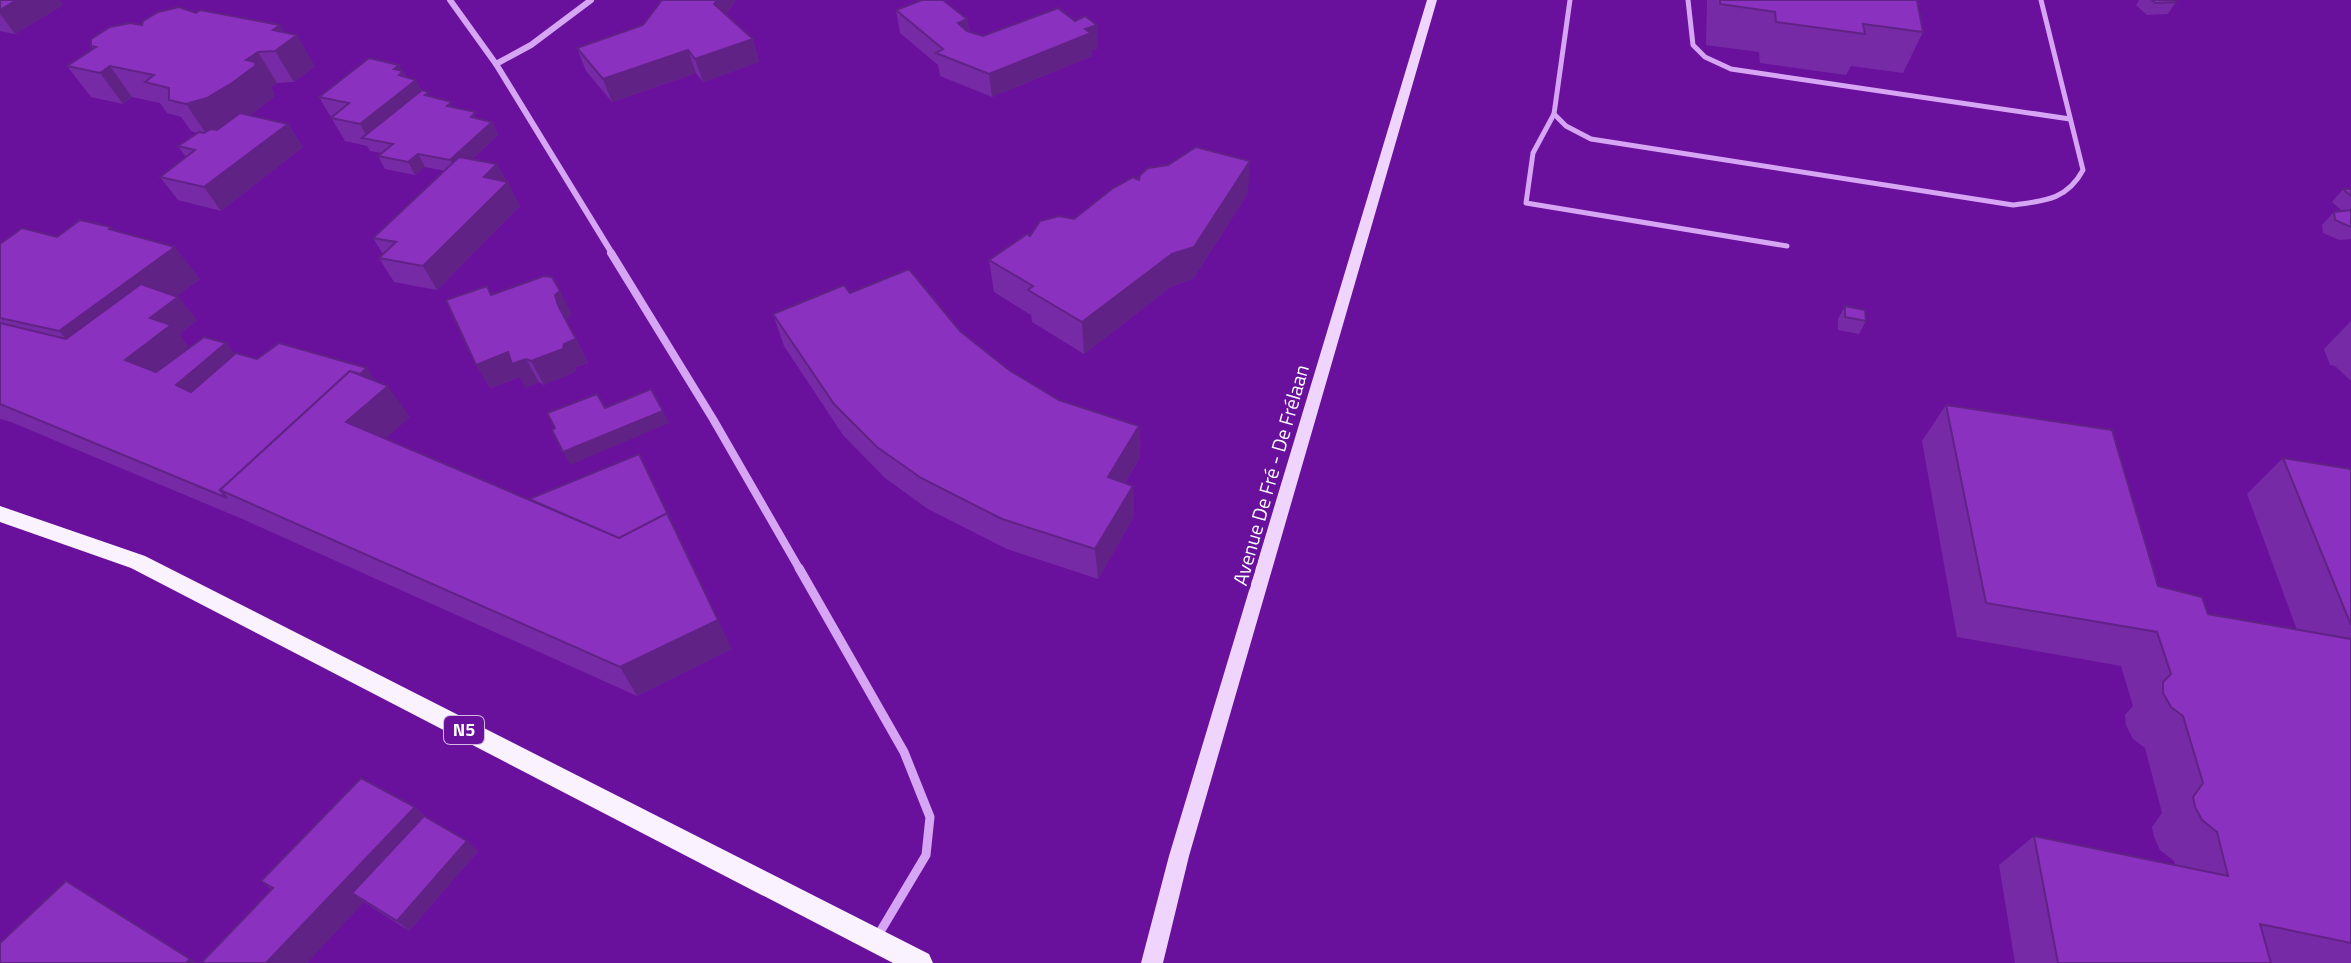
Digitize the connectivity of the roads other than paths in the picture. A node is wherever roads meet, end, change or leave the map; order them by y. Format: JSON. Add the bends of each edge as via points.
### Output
{"nodes":[{"id":1,"x":450,"y":0,"type":"edge"},
{"id":2,"x":591,"y":0,"type":"edge"},
{"id":3,"x":1432,"y":0,"type":"edge"},
{"id":4,"x":1570,"y":0,"type":"edge"},
{"id":5,"x":1688,"y":0,"type":"edge"},
{"id":6,"x":2041,"y":0,"type":"edge"},
{"id":7,"x":496,"y":64,"type":"junction"},
{"id":8,"x":1554,"y":114,"type":"junction"},
{"id":9,"x":2070,"y":119,"type":"junction"},
{"id":10,"x":1787,"y":246,"type":"dead end"},
{"id":11,"x":0,"y":514,"type":"edge"},
{"id":12,"x":874,"y":941,"type":"junction"},
{"id":13,"x":920,"y":963,"type":"edge"},
{"id":14,"x":1152,"y":963,"type":"edge"}],
"edges":[{"from":1,"to":7,"type":"street"},
{"from":2,"to":7,"type":"street"},
{"from":3,"to":14,"type":"main road","name":"Avenue De Fré - De Frélaan"},
{"from":4,"to":8,"type":"lane"},
{"from":5,"to":9,"type":"lane","via":[[1689,42],[1702,56],[1731,69]]},
{"from":6,"to":9,"type":"lane"},
{"from":7,"to":12,"type":"street","via":[[713,419],[904,752],[930,817],[926,855]]},
{"from":8,"to":9,"type":"lane","via":[[1591,139],[2013,205],[2053,200],[2075,188],[2083,170]]},
{"from":8,"to":10,"type":"lane","via":[[1533,153],[1526,203]]},
{"from":11,"to":12,"type":"main road","number":"N5","via":[[138,562]]},
{"from":12,"to":13,"type":"main road","number":"N5"}]}
